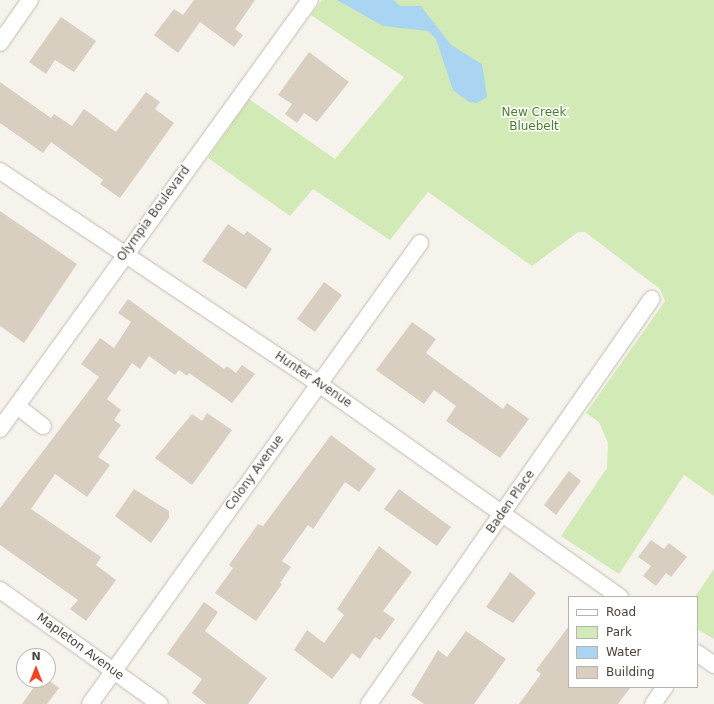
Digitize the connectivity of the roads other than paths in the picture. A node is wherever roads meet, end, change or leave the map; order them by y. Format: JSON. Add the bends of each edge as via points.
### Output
{"nodes":[{"id":1,"x":30,"y":0,"type":"edge"},
{"id":2,"x":310,"y":0,"type":"edge"},
{"id":3,"x":0,"y":42,"type":"edge"},
{"id":4,"x":0,"y":171,"type":"edge"},
{"id":5,"x":420,"y":243,"type":"dead end"},
{"id":6,"x":124,"y":255,"type":"junction"},
{"id":7,"x":652,"y":299,"type":"dead end"},
{"id":8,"x":319,"y":384,"type":"junction"},
{"id":9,"x":17,"y":406,"type":"junction"},
{"id":10,"x":43,"y":426,"type":"dead end"},
{"id":11,"x":0,"y":429,"type":"edge"},
{"id":12,"x":504,"y":513,"type":"junction"},
{"id":13,"x":0,"y":590,"type":"edge"},
{"id":14,"x":619,"y":596,"type":"edge"},
{"id":15,"x":698,"y":654,"type":"edge"},
{"id":16,"x":714,"y":665,"type":"edge"},
{"id":17,"x":113,"y":672,"type":"junction"},
{"id":18,"x":664,"y":688,"type":"edge"},
{"id":19,"x":90,"y":704,"type":"edge"},
{"id":20,"x":160,"y":704,"type":"edge"},
{"id":21,"x":369,"y":704,"type":"edge"},
{"id":22,"x":652,"y":704,"type":"edge"}],
"edges":[{"from":1,"to":3,"type":"street"},
{"from":2,"to":6,"type":"street","name":"Olympia Boulevard"},
{"from":4,"to":6,"type":"street","name":"Hunter Avenue"},
{"from":5,"to":8,"type":"street","name":"Colony Avenue"},
{"from":6,"to":8,"type":"street","name":"Hunter Avenue"},
{"from":6,"to":9,"type":"street","name":"Olympia Boulevard"},
{"from":7,"to":12,"type":"street","name":"Baden Place"},
{"from":8,"to":12,"type":"street","name":"Hunter Avenue"},
{"from":8,"to":17,"type":"street","name":"Colony Avenue"},
{"from":9,"to":10,"type":"street"},
{"from":9,"to":11,"type":"street","name":"Olympia Boulevard"},
{"from":12,"to":14,"type":"street","name":"Hunter Avenue"},
{"from":12,"to":21,"type":"street","name":"Baden Place"},
{"from":13,"to":17,"type":"street","name":"Mapleton Avenue"},
{"from":15,"to":16,"type":"street"},
{"from":17,"to":19,"type":"street","name":"Colony Avenue"},
{"from":17,"to":20,"type":"street","name":"Mapleton Avenue"},
{"from":18,"to":22,"type":"street"}]}
